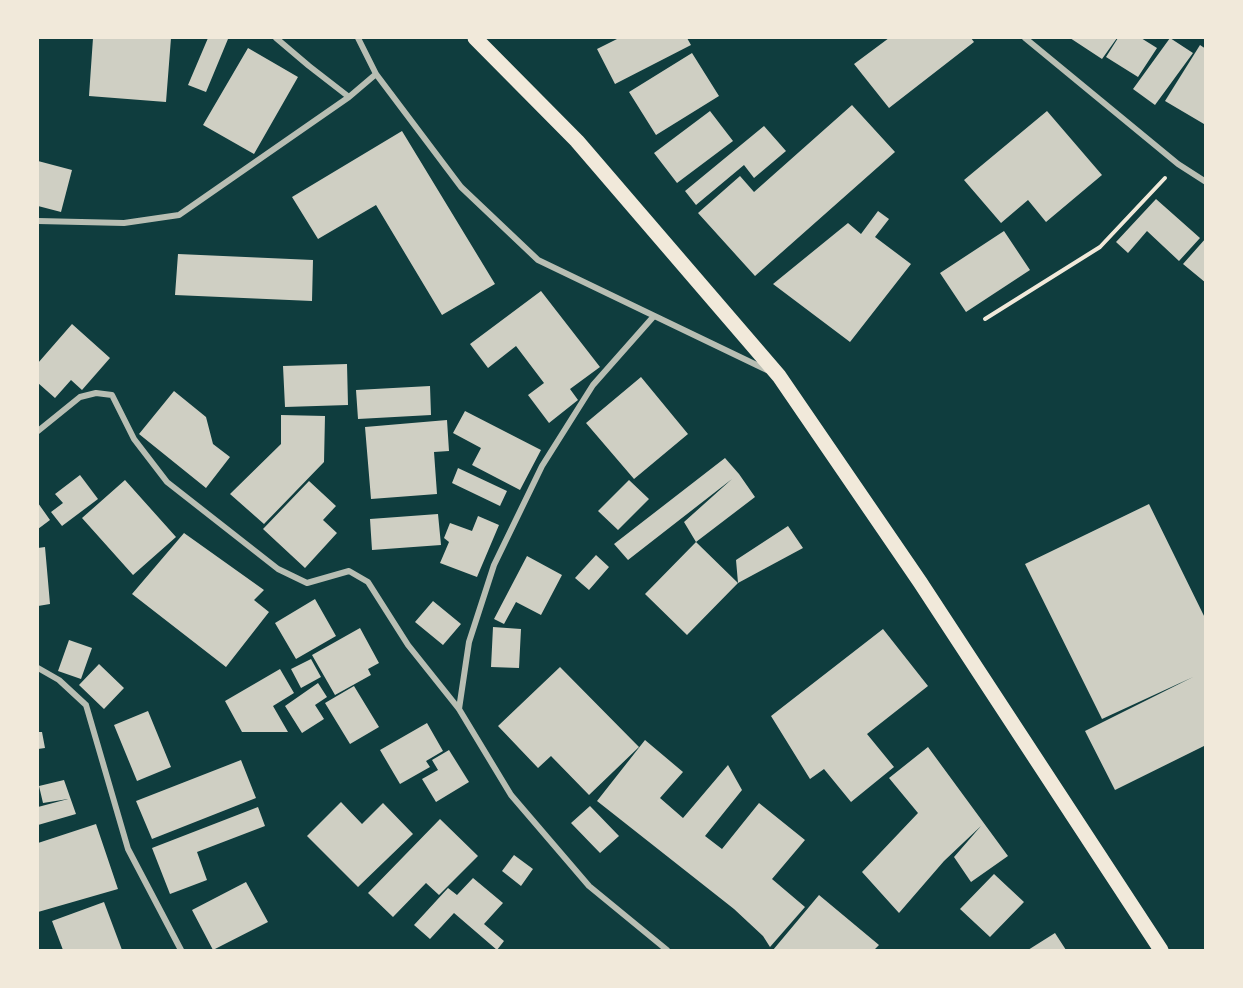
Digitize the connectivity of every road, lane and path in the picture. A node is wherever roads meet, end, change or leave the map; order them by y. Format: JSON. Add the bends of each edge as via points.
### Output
{"nodes":[{"id":1,"x":276,"y":38,"type":"edge"},
{"id":2,"x":358,"y":38,"type":"edge"},
{"id":3,"x":475,"y":38,"type":"edge"},
{"id":4,"x":1025,"y":38,"type":"edge"},
{"id":5,"x":376,"y":74,"type":"junction"},
{"id":6,"x":349,"y":97,"type":"junction"},
{"id":7,"x":1178,"y":164,"type":"junction"},
{"id":8,"x":1206,"y":182,"type":"edge"},
{"id":9,"x":38,"y":221,"type":"edge"},
{"id":10,"x":654,"y":316,"type":"junction"},
{"id":11,"x":985,"y":319,"type":"dead end"},
{"id":12,"x":779,"y":376,"type":"junction"},
{"id":13,"x":38,"y":431,"type":"edge"},
{"id":14,"x":38,"y":668,"type":"edge"},
{"id":15,"x":459,"y":709,"type":"junction"},
{"id":16,"x":181,"y":951,"type":"edge"},
{"id":17,"x":667,"y":951,"type":"edge"},
{"id":18,"x":1161,"y":951,"type":"edge"}],
"edges":[{"from":1,"to":6,"type":"street"},
{"from":2,"to":5,"type":"street"},
{"from":3,"to":12,"type":"main road","via":[[577,141]]},
{"from":4,"to":7,"type":"street"},
{"from":5,"to":6,"type":"street"},
{"from":5,"to":10,"type":"street","via":[[461,186],[537,260]]},
{"from":6,"to":9,"type":"street","via":[[179,215],[124,223]]},
{"from":7,"to":8,"type":"street"},
{"from":7,"to":11,"type":"path","via":[[1100,247]]},
{"from":10,"to":12,"type":"street"},
{"from":10,"to":15,"type":"street","via":[[592,385],[542,466],[494,565],[469,642]]},
{"from":12,"to":18,"type":"main road","via":[[920,582]]},
{"from":13,"to":15,"type":"street","via":[[80,397],[112,395],[134,439],[167,482],[278,569],[306,583],[350,571],[368,582],[408,645]]},
{"from":14,"to":16,"type":"street","via":[[59,680],[86,705],[128,849]]},
{"from":15,"to":17,"type":"street","via":[[511,795],[588,886]]}]}
